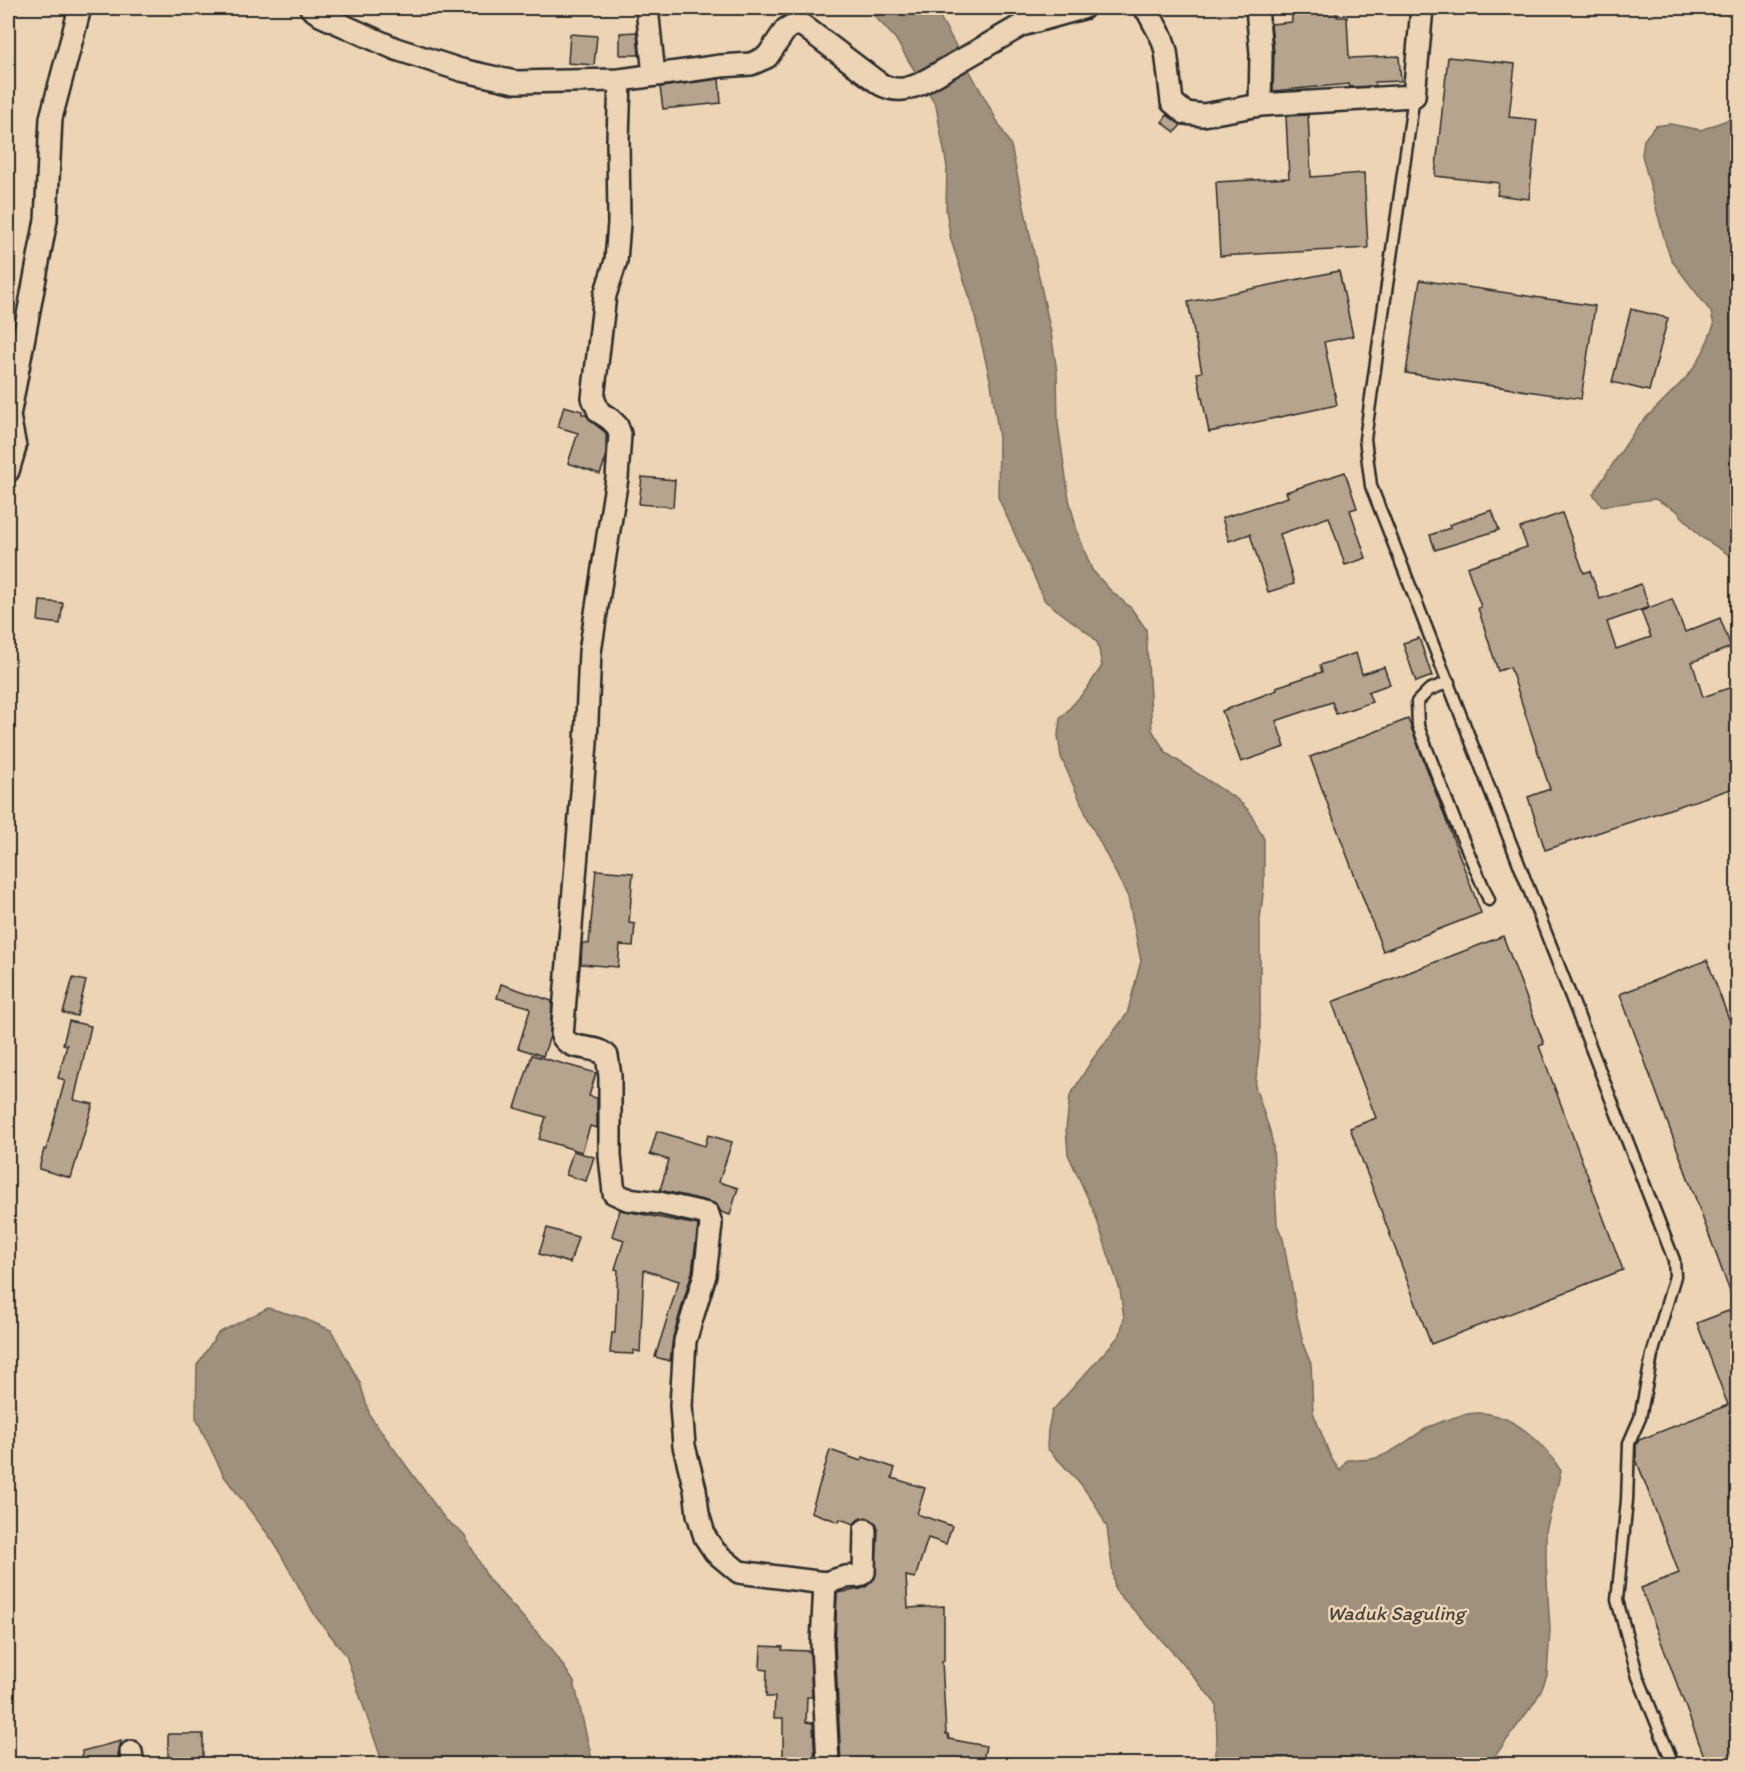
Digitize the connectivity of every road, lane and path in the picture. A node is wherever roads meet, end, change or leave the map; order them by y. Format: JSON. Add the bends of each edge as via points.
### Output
{"nodes":[{"id":1,"x":80,"y":8,"type":"edge"},
{"id":2,"x":311,"y":8,"type":"edge"},
{"id":3,"x":647,"y":8,"type":"edge"},
{"id":4,"x":1083,"y":8,"type":"edge"},
{"id":5,"x":1144,"y":8,"type":"edge"},
{"id":6,"x":1257,"y":8,"type":"edge"},
{"id":7,"x":1422,"y":8,"type":"edge"},
{"id":8,"x":654,"y":75,"type":"junction"},
{"id":9,"x":620,"y":80,"type":"junction"},
{"id":10,"x":1414,"y":96,"type":"junction"},
{"id":11,"x":1260,"y":105,"type":"junction"},
{"id":12,"x":8,"y":471,"type":"edge"},
{"id":13,"x":1449,"y":682,"type":"junction"},
{"id":14,"x":1489,"y":900,"type":"dead end"},
{"id":15,"x":865,"y":1530,"type":"dead end"},
{"id":16,"x":825,"y":1583,"type":"junction"},
{"id":17,"x":828,"y":1764,"type":"edge"},
{"id":18,"x":1673,"y":1764,"type":"edge"}],
"edges":[{"from":1,"to":12,"type":"street","via":[[51,118],[46,220],[9,416],[15,447]]},
{"from":2,"to":9,"type":"street","via":[[396,49],[461,70],[515,82]]},
{"from":3,"to":8,"type":"street"},
{"from":4,"to":8,"type":"street","via":[[1022,25],[905,90],[890,89],[802,25],[786,29],[767,57],[758,62]]},
{"from":5,"to":11,"type":"street","via":[[1166,51],[1172,102],[1185,113],[1203,116]]},
{"from":6,"to":11,"type":"street"},
{"from":7,"to":10,"type":"street"},
{"from":8,"to":9,"type":"street"},
{"from":9,"to":16,"type":"street","via":[[616,261],[604,296],[593,398],[599,412],[610,418],[620,434],[617,478],[590,652],[562,1036],[572,1046],[597,1049],[607,1056],[614,1193],[627,1199],[708,1214],[711,1224],[705,1275],[685,1341],[681,1406],[684,1446],[705,1537],[715,1552],[739,1572]]},
{"from":10,"to":11,"type":"street"},
{"from":10,"to":13,"type":"lane","via":[[1365,439],[1371,486]]},
{"from":13,"to":14,"type":"lane","via":[[1430,690],[1417,702],[1418,726]]},
{"from":13,"to":18,"type":"lane","via":[[1674,1260],[1675,1276],[1652,1355],[1640,1418],[1629,1443],[1617,1600],[1638,1677]]},
{"from":15,"to":16,"type":"street","via":[[864,1572]]},
{"from":16,"to":17,"type":"street","via":[[822,1644]]}]}
